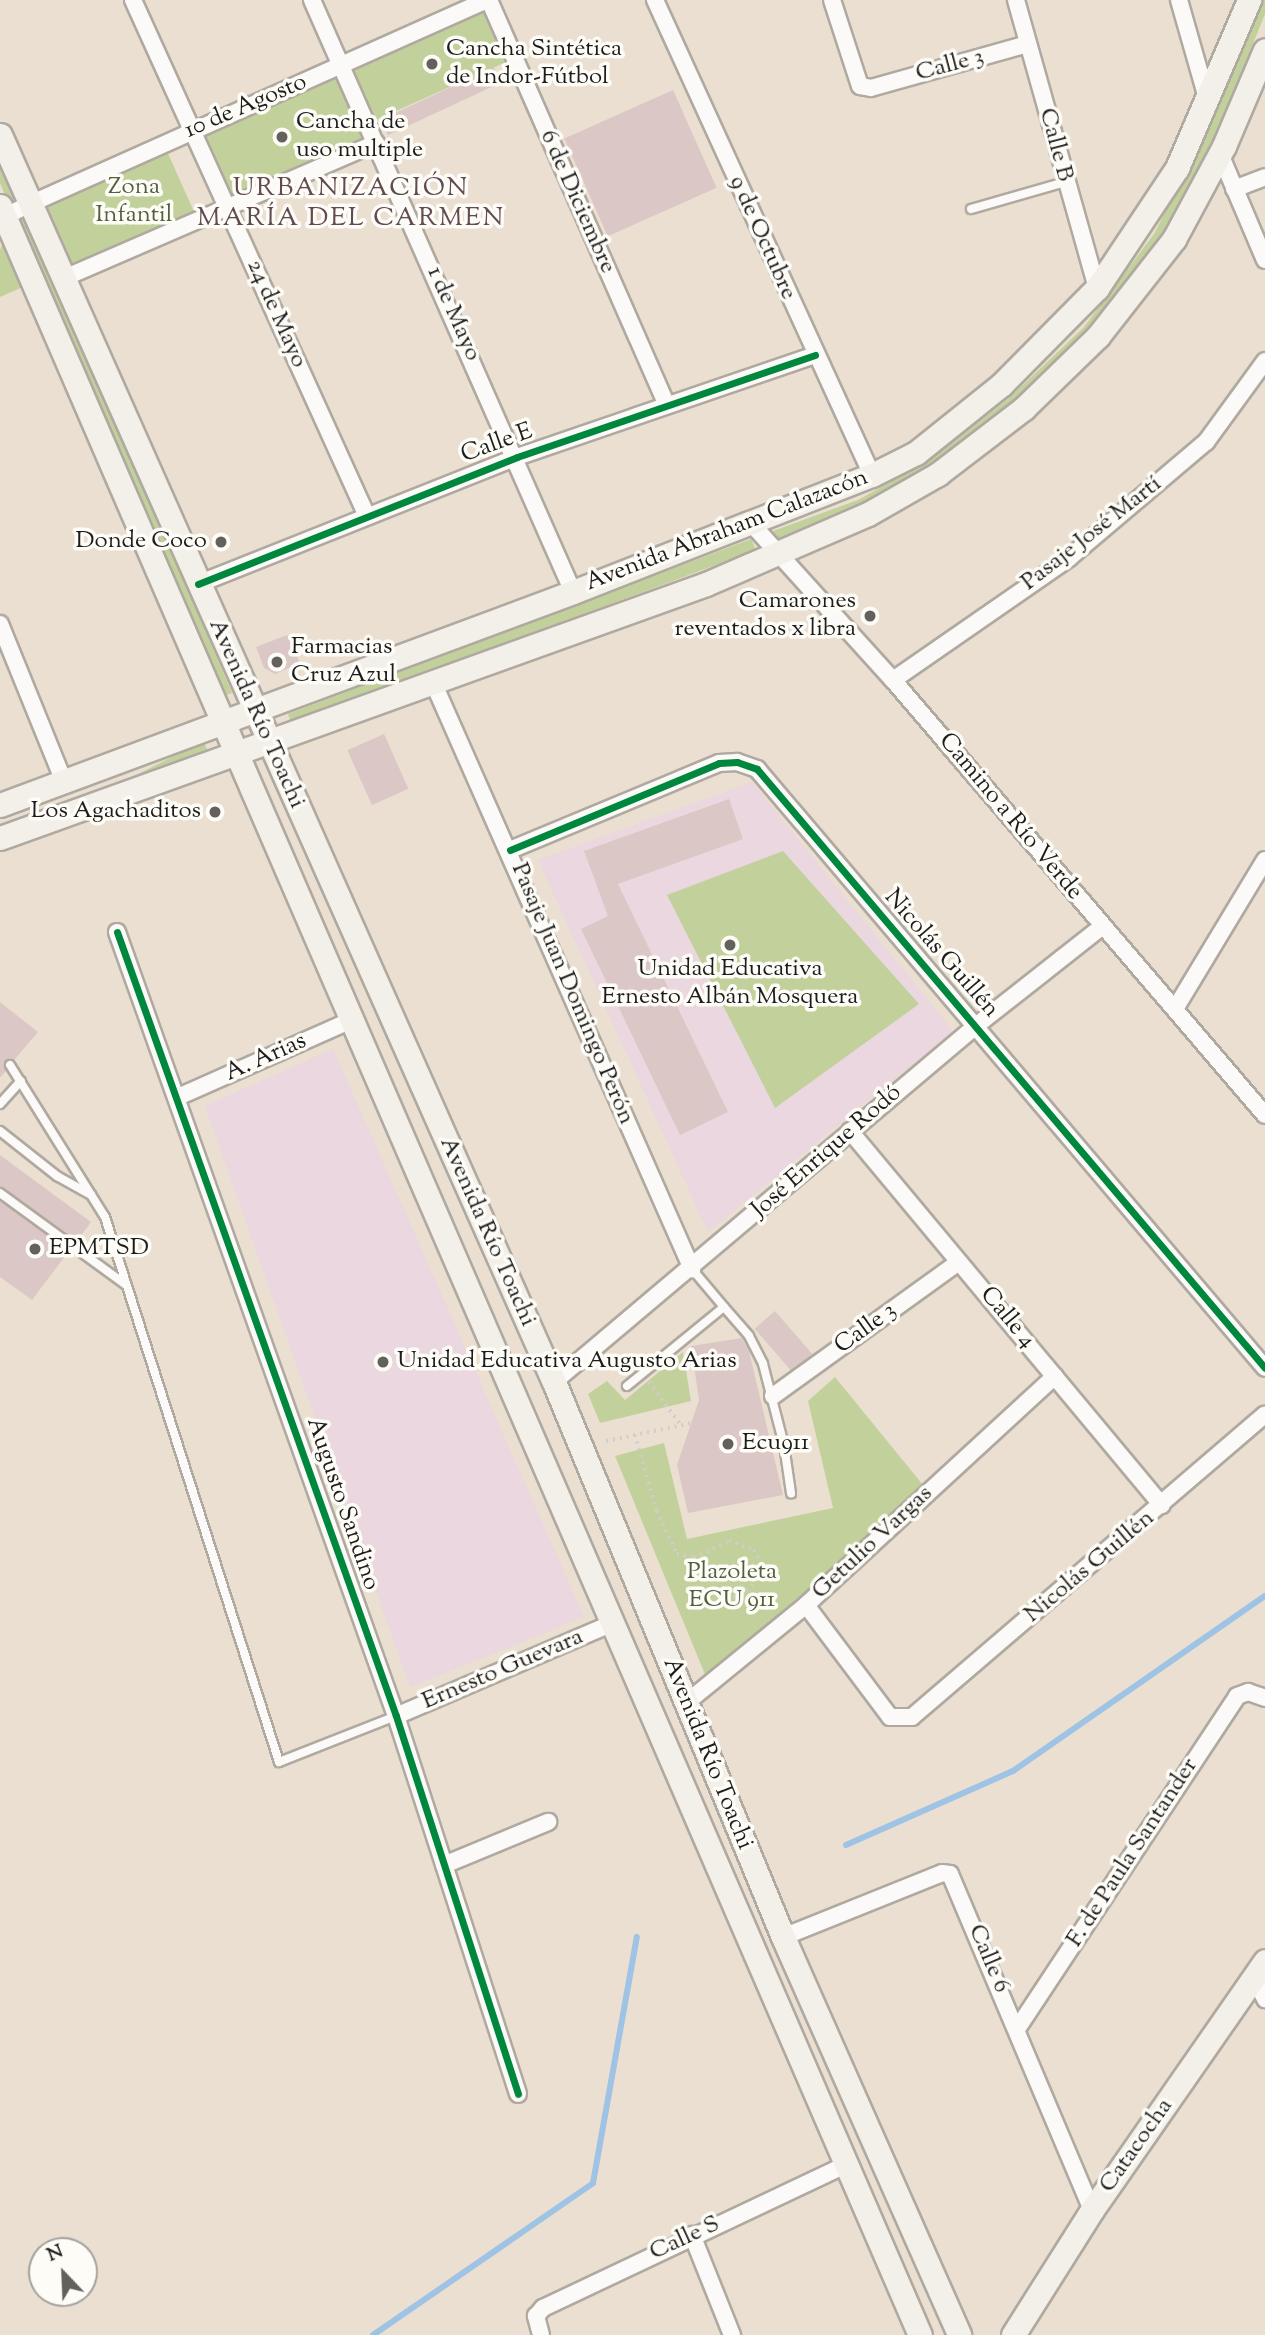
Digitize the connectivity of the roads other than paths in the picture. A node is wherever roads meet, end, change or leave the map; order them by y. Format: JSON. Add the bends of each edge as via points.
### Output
{"nodes":[{"id":1,"x":133,"y":0,"type":"edge"},
{"id":2,"x":312,"y":0,"type":"edge"},
{"id":3,"x":488,"y":0,"type":"edge"},
{"id":4,"x":655,"y":0,"type":"edge"},
{"id":5,"x":832,"y":0,"type":"edge"},
{"id":6,"x":1016,"y":0,"type":"edge"},
{"id":7,"x":1179,"y":0,"type":"edge"},
{"id":8,"x":1249,"y":0,"type":"edge"},
{"id":9,"x":1028,"y":44,"type":"junction"},
{"id":10,"x":1265,"y":50,"type":"edge"},
{"id":11,"x":342,"y":66,"type":"junction"},
{"id":12,"x":1208,"y":103,"type":"junction"},
{"id":13,"x":192,"y":130,"type":"junction"},
{"id":14,"x":0,"y":135,"type":"edge"},
{"id":15,"x":376,"y":143,"type":"junction"},
{"id":16,"x":1220,"y":154,"type":"junction"},
{"id":17,"x":1265,"y":177,"type":"edge"},
{"id":18,"x":1065,"y":182,"type":"junction"},
{"id":19,"x":1234,"y":189,"type":"junction"},
{"id":20,"x":30,"y":204,"type":"junction"},
{"id":21,"x":227,"y":207,"type":"junction"},
{"id":22,"x":971,"y":209,"type":"dead end"},
{"id":23,"x":1,"y":217,"type":"edge"},
{"id":24,"x":1265,"y":260,"type":"edge"},
{"id":25,"x":64,"y":278,"type":"junction"},
{"id":26,"x":1097,"y":288,"type":"junction"},
{"id":27,"x":815,"y":355,"type":"junction"},
{"id":28,"x":1265,"y":361,"type":"edge"},
{"id":29,"x":666,"y":403,"type":"junction"},
{"id":30,"x":517,"y":457,"type":"junction"},
{"id":31,"x":872,"y":475,"type":"junction"},
{"id":32,"x":366,"y":514,"type":"junction"},
{"id":33,"x":750,"y":522,"type":"junction"},
{"id":34,"x":780,"y":554,"type":"junction"},
{"id":35,"x":198,"y":584,"type":"junction"},
{"id":36,"x":573,"y":592,"type":"junction"},
{"id":37,"x":1,"y":628,"type":"edge"},
{"id":38,"x":893,"y":680,"type":"junction"},
{"id":39,"x":433,"y":682,"type":"junction"},
{"id":40,"x":255,"y":711,"type":"junction"},
{"id":41,"x":220,"y":724,"type":"junction"},
{"id":42,"x":269,"y":743,"type":"junction"},
{"id":43,"x":235,"y":756,"type":"junction"},
{"id":44,"x":64,"y":782,"type":"junction"},
{"id":45,"x":0,"y":805,"type":"edge"},
{"id":46,"x":0,"y":838,"type":"edge"},
{"id":47,"x":510,"y":850,"type":"junction"},
{"id":48,"x":1265,"y":860,"type":"edge"},
{"id":49,"x":1103,"y":926,"type":"junction"},
{"id":50,"x":117,"y":932,"type":"dead end"},
{"id":51,"x":1175,"y":1009,"type":"junction"},
{"id":52,"x":354,"y":1019,"type":"junction"},
{"id":53,"x":977,"y":1025,"type":"junction"},
{"id":54,"x":10,"y":1065,"type":"dead end"},
{"id":55,"x":21,"y":1081,"type":"junction"},
{"id":56,"x":178,"y":1097,"type":"junction"},
{"id":57,"x":0,"y":1104,"type":"edge"},
{"id":58,"x":1265,"y":1115,"type":"edge"},
{"id":59,"x":0,"y":1131,"type":"edge"},
{"id":60,"x":850,"y":1131,"type":"junction"},
{"id":61,"x":0,"y":1193,"type":"edge"},
{"id":62,"x":93,"y":1196,"type":"junction"},
{"id":63,"x":959,"y":1262,"type":"junction"},
{"id":64,"x":692,"y":1269,"type":"junction"},
{"id":65,"x":126,"y":1285,"type":"junction"},
{"id":66,"x":724,"y":1307,"type":"junction"},
{"id":67,"x":1265,"y":1368,"type":"edge"},
{"id":68,"x":1055,"y":1376,"type":"junction"},
{"id":69,"x":554,"y":1382,"type":"junction"},
{"id":70,"x":627,"y":1386,"type":"dead end"},
{"id":71,"x":773,"y":1396,"type":"junction"},
{"id":72,"x":1265,"y":1414,"type":"edge"},
{"id":73,"x":791,"y":1493,"type":"dead end"},
{"id":74,"x":1163,"y":1505,"type":"junction"},
{"id":75,"x":806,"y":1605,"type":"junction"},
{"id":76,"x":611,"y":1623,"type":"junction"},
{"id":77,"x":1262,"y":1696,"type":"edge"},
{"id":78,"x":686,"y":1703,"type":"junction"},
{"id":79,"x":396,"y":1716,"type":"junction"},
{"id":80,"x":548,"y":1822,"type":"dead end"},
{"id":81,"x":444,"y":1865,"type":"junction"},
{"id":82,"x":783,"y":1937,"type":"junction"},
{"id":83,"x":1260,"y":1969,"type":"edge"},
{"id":84,"x":1265,"y":1998,"type":"edge"},
{"id":85,"x":1017,"y":2029,"type":"junction"},
{"id":86,"x":518,"y":2094,"type":"dead end"},
{"id":87,"x":846,"y":2165,"type":"junction"},
{"id":88,"x":1093,"y":2210,"type":"junction"},
{"id":89,"x":692,"y":2235,"type":"junction"},
{"id":90,"x":539,"y":2330,"type":"edge"},
{"id":91,"x":732,"y":2335,"type":"edge"},
{"id":92,"x":920,"y":2335,"type":"edge"},
{"id":93,"x":959,"y":2335,"type":"edge"},
{"id":94,"x":1013,"y":2335,"type":"edge"}],
"edges":[{"from":1,"to":13,"type":"street","name":"24 de Mayo"},
{"from":2,"to":11,"type":"street","name":"1 de Mayo"},
{"from":3,"to":11,"type":"street","name":"10 de Agosto"},
{"from":3,"to":29,"type":"street","name":"6 de Diciembre"},
{"from":4,"to":27,"type":"street","name":"9 de Octubre"},
{"from":5,"to":9,"type":"street","name":"Calle 3","via":[[860,86],[871,88]]},
{"from":6,"to":9,"type":"street","name":"Calle B"},
{"from":7,"to":12,"type":"street"},
{"from":8,"to":12,"type":"main road","name":"Avenida Abraham Calazacón"},
{"from":9,"to":18,"type":"street","name":"Calle B"},
{"from":10,"to":16,"type":"main road","name":"Avenida Abraham Calazacón"},
{"from":11,"to":13,"type":"street","name":"10 de Agosto"},
{"from":11,"to":15,"type":"street","name":"1 de Mayo"},
{"from":12,"to":26,"type":"main road","name":"Avenida Abraham Calazacón","via":[[1165,188]]},
{"from":13,"to":20,"type":"street","name":"10 de Agosto"},
{"from":13,"to":21,"type":"street","name":"24 de Mayo"},
{"from":14,"to":20,"type":"main road","name":"Avenida Río Toachi"},
{"from":15,"to":21,"type":"street"},
{"from":15,"to":30,"type":"street","name":"1 de Mayo"},
{"from":16,"to":19,"type":"street"},
{"from":16,"to":34,"type":"main road","name":"Avenida Abraham Calazacón","via":[[1174,239],[1098,336],[1024,408],[938,474],[868,514]]},
{"from":17,"to":19,"type":"street"},
{"from":18,"to":22,"type":"lane"},
{"from":18,"to":26,"type":"street","name":"Calle B"},
{"from":19,"to":24,"type":"street"},
{"from":20,"to":23,"type":"street","name":"10 de Agosto"},
{"from":20,"to":25,"type":"main road","name":"Avenida Río Toachi"},
{"from":21,"to":25,"type":"street"},
{"from":21,"to":32,"type":"street","name":"24 de Mayo"},
{"from":23,"to":41,"type":"main road","name":"Avenida Río Toachi"},
{"from":25,"to":35,"type":"main road","name":"Avenida Río Toachi"},
{"from":26,"to":31,"type":"main road","name":"Avenida Abraham Calazacón","via":[[957,423],[916,453]]},
{"from":27,"to":29,"type":"street","name":"Calle E"},
{"from":27,"to":31,"type":"street","name":"9 de Octubre"},
{"from":28,"to":38,"type":"street","name":"Pasaje José Martí","via":[[1206,443],[1069,558]]},
{"from":29,"to":30,"type":"street","name":"Calle E"},
{"from":30,"to":32,"type":"street","name":"Calle E"},
{"from":30,"to":36,"type":"street","name":"1 de Mayo"},
{"from":31,"to":33,"type":"main road","name":"Avenida Abraham Calazacón"},
{"from":32,"to":35,"type":"street","name":"Calle E"},
{"from":33,"to":34,"type":"street","name":"Camino a Río Verde"},
{"from":33,"to":36,"type":"main road","name":"Avenida Abraham Calazacón"},
{"from":34,"to":38,"type":"street","name":"Camino a Río Verde"},
{"from":34,"to":39,"type":"main road","name":"Avenida Abraham Calazacón"},
{"from":35,"to":40,"type":"main road","name":"Avenida Río Toachi"},
{"from":36,"to":40,"type":"main road","name":"Avenida Abraham Calazacón"},
{"from":37,"to":44,"type":"street"},
{"from":38,"to":49,"type":"street","name":"Camino a Río Verde"},
{"from":39,"to":42,"type":"main road","name":"Avenida Abraham Calazacón"},
{"from":39,"to":47,"type":"street","name":"Pasaje Juan Domingo Perón"},
{"from":40,"to":41,"type":"main road","name":"Avenida Abraham Calazacón"},
{"from":40,"to":42,"type":"main road","name":"Avenida Río Toachi"},
{"from":41,"to":43,"type":"main road","name":"Avenida Río Toachi"},
{"from":41,"to":44,"type":"main road","name":"Avenida Abraham Calazacón"},
{"from":42,"to":43,"type":"main road","name":"Avenida Abraham Calazacón"},
{"from":42,"to":69,"type":"main road","name":"Avenida Río Toachi"},
{"from":43,"to":46,"type":"main road","name":"Avenida Abraham Calazacón"},
{"from":43,"to":52,"type":"main road","name":"Avenida Río Toachi"},
{"from":44,"to":45,"type":"main road","name":"Avenida Abraham Calazacón"},
{"from":47,"to":53,"type":"street","name":"Nicolás Guillén","via":[[719,763],[737,762],[757,769]]},
{"from":47,"to":64,"type":"street","name":"Pasaje Juan Domingo Perón"},
{"from":48,"to":51,"type":"street"},
{"from":49,"to":51,"type":"street","name":"Camino a Río Verde"},
{"from":49,"to":53,"type":"street","name":"José Enrique Rodó"},
{"from":50,"to":56,"type":"street","name":"Augusto Sandino"},
{"from":51,"to":58,"type":"street","name":"Camino a Río Verde"},
{"from":52,"to":56,"type":"street","name":"A. Arias"},
{"from":52,"to":76,"type":"main road","name":"Avenida Río Toachi"},
{"from":53,"to":60,"type":"street","name":"José Enrique Rodó"},
{"from":53,"to":67,"type":"street","name":"Nicolás Guillén"},
{"from":54,"to":55,"type":"lane"},
{"from":55,"to":57,"type":"lane"},
{"from":55,"to":62,"type":"lane"},
{"from":56,"to":79,"type":"street","name":"Augusto Sandino"},
{"from":59,"to":62,"type":"lane","via":[[57,1176]]},
{"from":60,"to":63,"type":"street","name":"Calle 4"},
{"from":60,"to":64,"type":"street","name":"José Enrique Rodó"},
{"from":61,"to":65,"type":"lane"},
{"from":62,"to":65,"type":"lane"},
{"from":63,"to":68,"type":"street","name":"Calle 4"},
{"from":63,"to":71,"type":"street","name":"Calle 3"},
{"from":64,"to":66,"type":"lane"},
{"from":64,"to":69,"type":"street","name":"José Enrique Rodó"},
{"from":65,"to":79,"type":"lane","via":[[279,1762]]},
{"from":66,"to":70,"type":"lane"},
{"from":66,"to":71,"type":"lane","via":[[749,1336]]},
{"from":68,"to":74,"type":"street","name":"Calle 4"},
{"from":68,"to":75,"type":"street","name":"Getulio Vargas"},
{"from":69,"to":78,"type":"main road","name":"Avenida Río Toachi"},
{"from":71,"to":73,"type":"lane"},
{"from":72,"to":74,"type":"street","name":"Nicolás Guillén"},
{"from":74,"to":75,"type":"street","name":"Nicolás Guillén","via":[[912,1717],[890,1717]]},
{"from":75,"to":78,"type":"street","name":"Getulio Vargas"},
{"from":76,"to":79,"type":"street","name":"Ernesto Guevara"},
{"from":76,"to":87,"type":"main road","name":"Avenida Río Toachi"},
{"from":77,"to":85,"type":"street","name":"F. de Paula Santander","via":[[1237,1696]]},
{"from":78,"to":82,"type":"main road","name":"Avenida Río Toachi"},
{"from":79,"to":81,"type":"street","name":"Augusto Sandino"},
{"from":80,"to":81,"type":"street"},
{"from":81,"to":86,"type":"street","name":"Augusto Sandino"},
{"from":82,"to":85,"type":"street","name":"Calle 6","via":[[942,1873],[950,1874]]},
{"from":82,"to":93,"type":"main road","name":"Avenida Río Toachi"},
{"from":83,"to":84,"type":"street"},
{"from":83,"to":88,"type":"main road","name":"Catacocha"},
{"from":85,"to":88,"type":"street","name":"Calle 6"},
{"from":87,"to":89,"type":"street","name":"Calle S"},
{"from":87,"to":92,"type":"main road","name":"Avenida Río Toachi"},
{"from":88,"to":94,"type":"main road","name":"Catacocha"},
{"from":89,"to":90,"type":"street","name":"Calle S","via":[[543,2308],[536,2316]]},
{"from":89,"to":91,"type":"street"}]}
